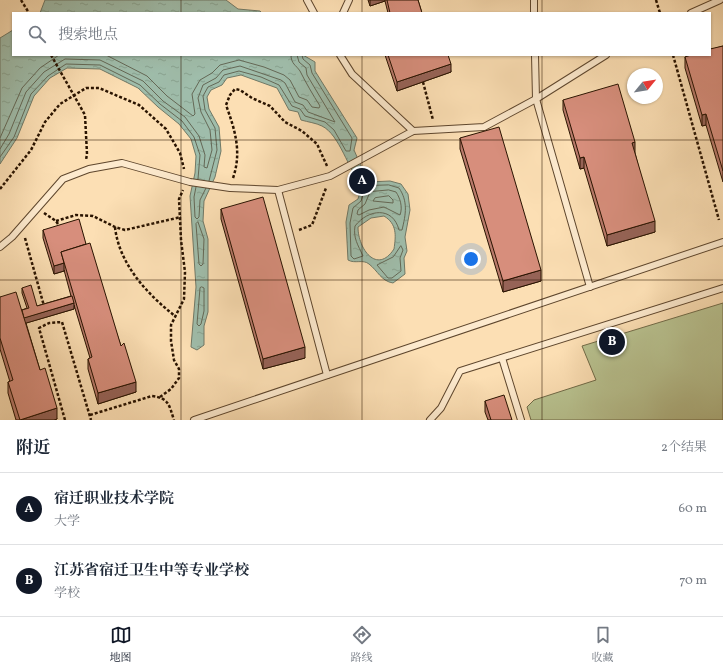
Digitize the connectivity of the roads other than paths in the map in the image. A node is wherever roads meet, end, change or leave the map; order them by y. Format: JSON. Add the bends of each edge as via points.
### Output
{"nodes":[{"id":1,"x":307,"y":0,"type":"edge"},
{"id":2,"x":349,"y":0,"type":"edge"},
{"id":3,"x":534,"y":0,"type":"edge"},
{"id":4,"x":720,"y":0,"type":"edge"},
{"id":5,"x":313,"y":12,"type":"edge"},
{"id":6,"x":343,"y":12,"type":"edge"},
{"id":7,"x":534,"y":12,"type":"edge"},
{"id":8,"x":693,"y":12,"type":"edge"},
{"id":9,"x":341,"y":56,"type":"edge"},
{"id":10,"x":535,"y":56,"type":"edge"},
{"id":11,"x":604,"y":56,"type":"edge"},
{"id":12,"x":536,"y":99,"type":"junction"},
{"id":13,"x":412,"y":131,"type":"junction"},
{"id":14,"x":278,"y":190,"type":"junction"},
{"id":15,"x":723,"y":242,"type":"edge"},
{"id":16,"x":0,"y":247,"type":"edge"},
{"id":17,"x":590,"y":287,"type":"junction"},
{"id":18,"x":723,"y":288,"type":"edge"},
{"id":19,"x":502,"y":358,"type":"junction"},
{"id":20,"x":327,"y":375,"type":"junction"},
{"id":21,"x":431,"y":419,"type":"edge"},
{"id":22,"x":194,"y":420,"type":"edge"},
{"id":23,"x":521,"y":420,"type":"edge"}],
"edges":[{"from":1,"to":5,"type":"lane"},
{"from":2,"to":6,"type":"lane"},
{"from":3,"to":7,"type":"lane"},
{"from":4,"to":8,"type":"lane"},
{"from":9,"to":13,"type":"lane","via":[[352,74]]},
{"from":10,"to":12,"type":"lane"},
{"from":11,"to":12,"type":"lane"},
{"from":12,"to":13,"type":"lane","via":[[484,127]]},
{"from":12,"to":17,"type":"lane"},
{"from":13,"to":14,"type":"lane","via":[[330,176]]},
{"from":14,"to":16,"type":"lane","via":[[230,188],[188,181],[122,163],[84,171],[63,179]]},
{"from":14,"to":20,"type":"lane"},
{"from":15,"to":17,"type":"lane"},
{"from":17,"to":20,"type":"lane"},
{"from":18,"to":19,"type":"lane"},
{"from":19,"to":21,"type":"lane","via":[[460,371],[441,408]]},
{"from":19,"to":23,"type":"lane"},
{"from":20,"to":22,"type":"lane"}]}
